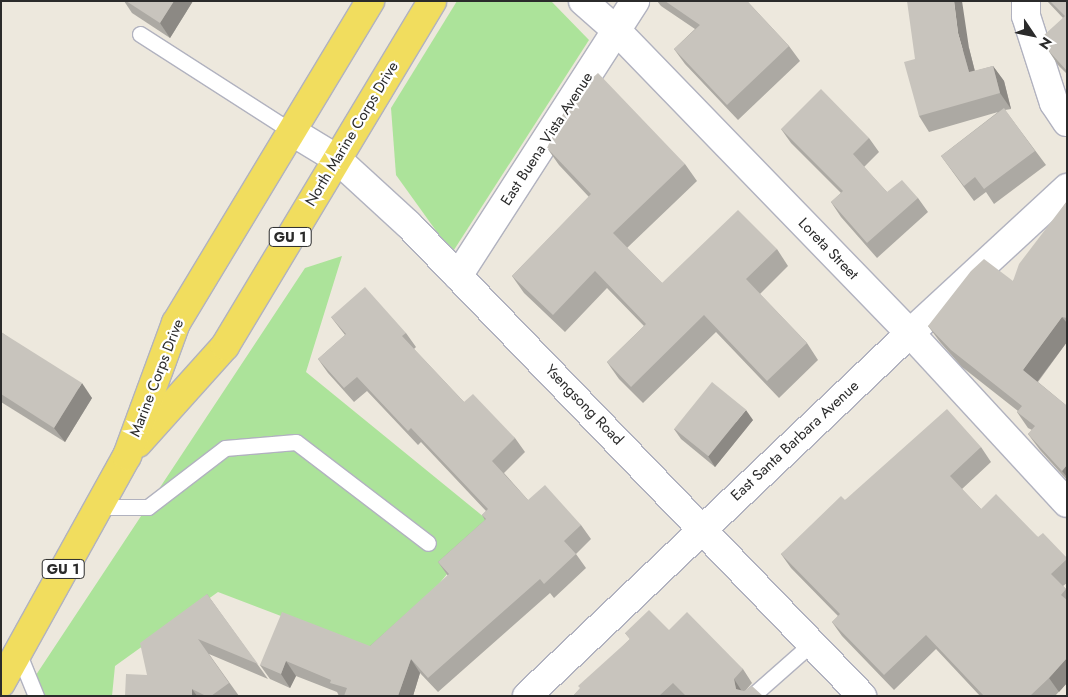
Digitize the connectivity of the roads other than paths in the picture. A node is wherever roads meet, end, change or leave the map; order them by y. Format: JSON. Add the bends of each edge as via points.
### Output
{"nodes":[{"id":1,"x":370,"y":1,"type":"edge"},
{"id":2,"x":432,"y":1,"type":"edge"},
{"id":3,"x":583,"y":1,"type":"edge"},
{"id":4,"x":635,"y":1,"type":"edge"},
{"id":5,"x":1026,"y":1,"type":"edge"},
{"id":6,"x":617,"y":31,"type":"junction"},
{"id":7,"x":140,"y":34,"type":"dead end"},
{"id":8,"x":1067,"y":122,"type":"edge"},
{"id":9,"x":291,"y":131,"type":"junction"},
{"id":10,"x":336,"y":158,"type":"junction"},
{"id":11,"x":1067,"y":188,"type":"edge"},
{"id":12,"x":458,"y":276,"type":"junction"},
{"id":13,"x":910,"y":333,"type":"junction"},
{"id":14,"x":127,"y":456,"type":"junction"},
{"id":15,"x":1067,"y":503,"type":"edge"},
{"id":16,"x":98,"y":507,"type":"junction"},
{"id":17,"x":703,"y":528,"type":"junction"},
{"id":18,"x":428,"y":543,"type":"dead end"},
{"id":19,"x":812,"y":643,"type":"junction"},
{"id":20,"x":18,"y":652,"type":"junction"},
{"id":21,"x":1,"y":683,"type":"edge"},
{"id":22,"x":36,"y":696,"type":"edge"},
{"id":23,"x":527,"y":696,"type":"edge"},
{"id":24,"x":752,"y":696,"type":"edge"},
{"id":25,"x":862,"y":696,"type":"edge"}],
"edges":[{"from":1,"to":9,"type":"main road","name":"Marine Corps Drive","number":"GU 1"},
{"from":2,"to":10,"type":"main road","name":"North Marine Corps Drive","number":"GU 1"},
{"from":3,"to":6,"type":"street","name":"Loreta Street"},
{"from":4,"to":6,"type":"street","name":"East Buena Vista Avenue"},
{"from":5,"to":8,"type":"street","via":[[1026,16],[1054,103]]},
{"from":6,"to":12,"type":"street","name":"East Buena Vista Avenue"},
{"from":6,"to":13,"type":"street","name":"Loreta Street"},
{"from":7,"to":9,"type":"lane"},
{"from":9,"to":10,"type":"street","name":"Ysengsong Road"},
{"from":9,"to":14,"type":"main road","name":"Marine Corps Drive","number":"GU 1","via":[[176,323]]},
{"from":10,"to":12,"type":"street","name":"Ysengsong Road","via":[[408,224]]},
{"from":10,"to":14,"type":"main road","name":"North Marine Corps Drive","number":"GU 1","via":[[225,346]]},
{"from":11,"to":13,"type":"street","name":"East Santa Barbara Avenue"},
{"from":12,"to":17,"type":"street","name":"Ysengsong Road"},
{"from":13,"to":15,"type":"street","name":"Loreta Street"},
{"from":13,"to":17,"type":"street","name":"East Santa Barbara Avenue"},
{"from":14,"to":16,"type":"main road","name":"Marine Corps Drive","number":"GU 1"},
{"from":16,"to":18,"type":"lane","via":[[148,507],[225,448],[296,442]]},
{"from":16,"to":20,"type":"main road","name":"Marine Corps Drive","number":"GU 1"},
{"from":17,"to":19,"type":"street","name":"Ysengsong Road"},
{"from":17,"to":23,"type":"street","name":"East Santa Barbara Avenue"},
{"from":19,"to":24,"type":"lane"},
{"from":19,"to":25,"type":"street","name":"Ysengsong Road"},
{"from":20,"to":21,"type":"main road","name":"Marine Corps Drive","number":"GU 1"},
{"from":20,"to":22,"type":"lane"}]}
